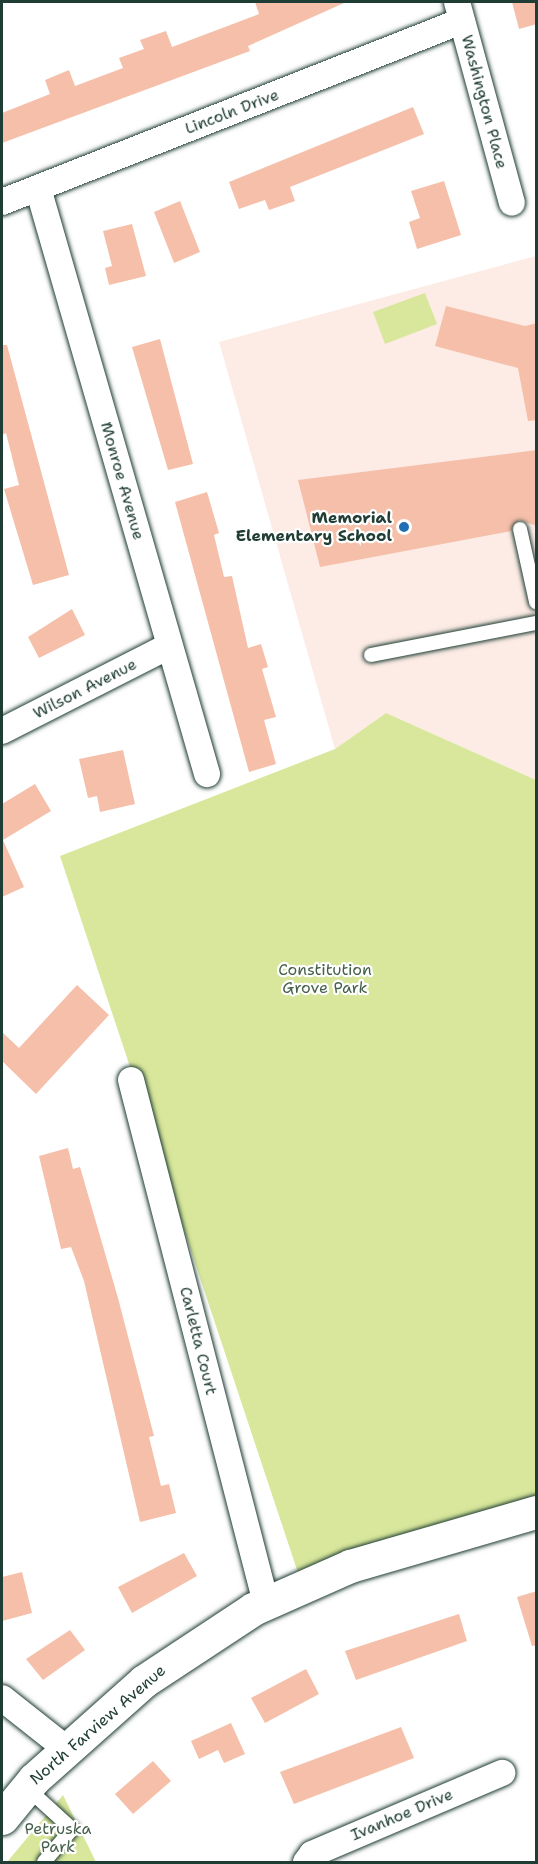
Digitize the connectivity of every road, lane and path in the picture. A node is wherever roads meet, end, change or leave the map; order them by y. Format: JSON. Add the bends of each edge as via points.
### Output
{"nodes":[{"id":1,"x":459,"y":11,"type":"edge"},
{"id":2,"x":38,"y":188,"type":"junction"},
{"id":3,"x":2,"y":202,"type":"edge"},
{"id":4,"x":512,"y":203,"type":"dead end"},
{"id":5,"x":520,"y":529,"type":"dead end"},
{"id":6,"x":537,"y":602,"type":"edge"},
{"id":7,"x":537,"y":623,"type":"edge"},
{"id":8,"x":170,"y":646,"type":"junction"},
{"id":9,"x":371,"y":655,"type":"dead end"},
{"id":10,"x":2,"y":731,"type":"edge"},
{"id":11,"x":207,"y":774,"type":"dead end"},
{"id":12,"x":130,"y":1080,"type":"dead end"},
{"id":13,"x":537,"y":1512,"type":"edge"},
{"id":14,"x":266,"y":1603,"type":"junction"},
{"id":15,"x":2,"y":1698,"type":"edge"},
{"id":16,"x":69,"y":1751,"type":"junction"},
{"id":17,"x":502,"y":1773,"type":"dead end"},
{"id":18,"x":27,"y":1788,"type":"junction"},
{"id":19,"x":2,"y":1818,"type":"edge"},
{"id":20,"x":44,"y":1863,"type":"edge"},
{"id":21,"x":306,"y":1863,"type":"edge"}],
"edges":[{"from":1,"to":2,"type":"street","name":"Lincoln Drive"},
{"from":1,"to":4,"type":"street","name":"Washington Place"},
{"from":2,"to":3,"type":"street","name":"Lincoln Drive"},
{"from":2,"to":8,"type":"street","name":"Monroe Avenue"},
{"from":5,"to":6,"type":"lane"},
{"from":7,"to":9,"type":"lane"},
{"from":8,"to":10,"type":"street","name":"Wilson Avenue"},
{"from":8,"to":11,"type":"street","name":"Monroe Avenue"},
{"from":12,"to":14,"type":"street","name":"Carletta Court"},
{"from":13,"to":14,"type":"street","name":"North Farview Avenue","via":[[350,1566]]},
{"from":14,"to":16,"type":"street","name":"North Farview Avenue","via":[[144,1681]]},
{"from":15,"to":16,"type":"street"},
{"from":16,"to":18,"type":"street","name":"North Farview Avenue"},
{"from":17,"to":21,"type":"street","name":"Ivanhoe Drive","via":[[312,1854]]},
{"from":18,"to":19,"type":"street","name":"North Farview Avenue"},
{"from":18,"to":20,"type":"lane","via":[[72,1829]]}]}
